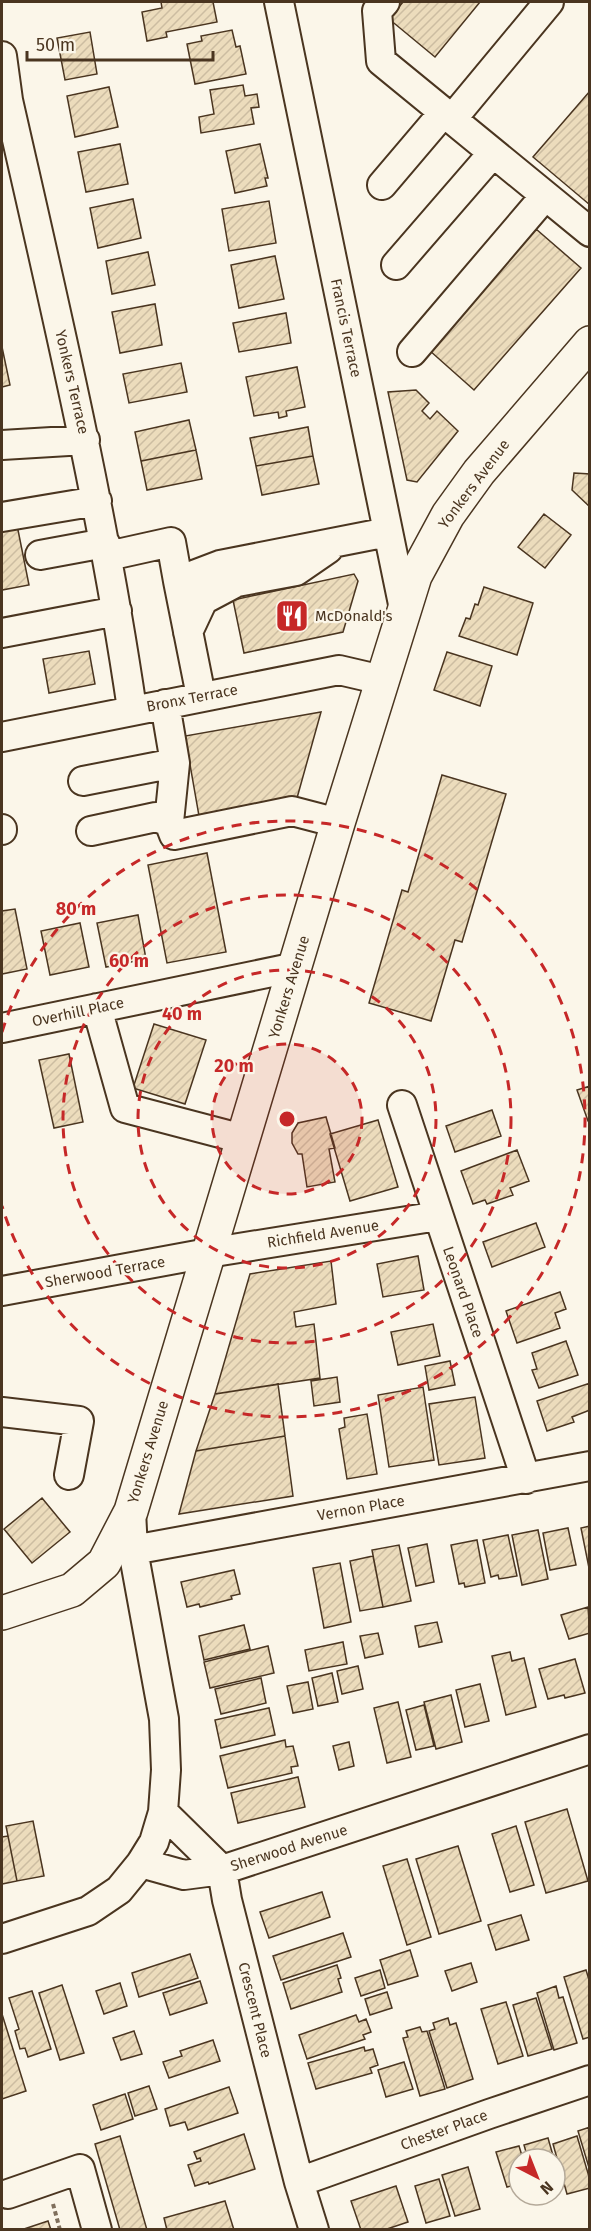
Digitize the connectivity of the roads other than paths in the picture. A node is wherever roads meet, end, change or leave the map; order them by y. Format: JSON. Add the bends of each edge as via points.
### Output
{"nodes":[{"id":1,"x":279,"y":2,"type":"edge"},
{"id":2,"x":386,"y":2,"type":"edge"},
{"id":3,"x":549,"y":2,"type":"edge"},
{"id":4,"x":2,"y":56,"type":"edge"},
{"id":5,"x":448,"y":115,"type":"junction"},
{"id":6,"x":493,"y":153,"type":"junction"},
{"id":7,"x":382,"y":185,"type":"dead end"},
{"id":8,"x":545,"y":195,"type":"junction"},
{"id":9,"x":590,"y":232,"type":"edge"},
{"id":10,"x":396,"y":265,"type":"dead end"},
{"id":11,"x":590,"y":343,"type":"edge"},
{"id":12,"x":412,"y":352,"type":"dead end"},
{"id":13,"x":85,"y":440,"type":"junction"},
{"id":14,"x":2,"y":445,"type":"edge"},
{"id":15,"x":97,"y":501,"type":"junction"},
{"id":16,"x":2,"y":517,"type":"edge"},
{"id":17,"x":388,"y":532,"type":"junction"},
{"id":18,"x":339,"y":542,"type":"junction"},
{"id":19,"x":106,"y":550,"type":"junction"},
{"id":20,"x":40,"y":555,"type":"dead end"},
{"id":21,"x":178,"y":581,"type":"junction"},
{"id":22,"x":404,"y":609,"type":"junction"},
{"id":23,"x":117,"y":611,"type":"junction"},
{"id":24,"x":188,"y":632,"type":"junction"},
{"id":25,"x":2,"y":633,"type":"edge"},
{"id":26,"x":382,"y":680,"type":"junction"},
{"id":27,"x":201,"y":696,"type":"junction"},
{"id":28,"x":165,"y":704,"type":"junction"},
{"id":29,"x":132,"y":710,"type":"junction"},
{"id":30,"x":2,"y":737,"type":"edge"},
{"id":31,"x":175,"y":764,"type":"junction"},
{"id":32,"x":83,"y":781,"type":"dead end"},
{"id":33,"x":169,"y":822,"type":"junction"},
{"id":34,"x":338,"y":824,"type":"junction"},
{"id":35,"x":92,"y":831,"type":"dead end"},
{"id":36,"x":296,"y":967,"type":"junction"},
{"id":37,"x":98,"y":1008,"type":"junction"},
{"id":38,"x":2,"y":1028,"type":"edge"},
{"id":39,"x":402,"y":1105,"type":"dead end"},
{"id":40,"x":243,"y":1139,"type":"junction"},
{"id":41,"x":438,"y":1215,"type":"junction"},
{"id":42,"x":208,"y":1253,"type":"junction"},
{"id":43,"x":2,"y":1291,"type":"edge"},
{"id":44,"x":2,"y":1412,"type":"edge"},
{"id":45,"x":590,"y":1466,"type":"edge"},
{"id":46,"x":69,"y":1475,"type":"dead end"},
{"id":47,"x":526,"y":1479,"type":"junction"},
{"id":48,"x":130,"y":1511,"type":"junction"},
{"id":49,"x":133,"y":1550,"type":"junction"},
{"id":50,"x":2,"y":1613,"type":"edge"},
{"id":51,"x":590,"y":1749,"type":"edge"},
{"id":52,"x":163,"y":1812,"type":"junction"},
{"id":53,"x":141,"y":1863,"type":"junction"},
{"id":54,"x":222,"y":1870,"type":"junction"},
{"id":55,"x":2,"y":1939,"type":"edge"},
{"id":56,"x":590,"y":2080,"type":"edge"},
{"id":57,"x":299,"y":2182,"type":"junction"},
{"id":58,"x":8,"y":2194,"type":"dead end"},
{"id":59,"x":97,"y":2229,"type":"edge"},
{"id":60,"x":314,"y":2229,"type":"edge"}],
"edges":[{"from":1,"to":17,"type":"street","name":"Francis Terrace"},
{"from":2,"to":5,"type":"street","via":[[377,11],[381,61]]},
{"from":3,"to":5,"type":"street"},
{"from":4,"to":13,"type":"street","name":"Yonkers Terrace","via":[[8,100]]},
{"from":5,"to":6,"type":"street"},
{"from":5,"to":7,"type":"street"},
{"from":6,"to":8,"type":"street"},
{"from":6,"to":10,"type":"street"},
{"from":8,"to":9,"type":"street"},
{"from":8,"to":12,"type":"street"},
{"from":11,"to":22,"type":"main road","name":"Yonkers Avenue","via":[[479,472],[448,515],[424,557]]},
{"from":13,"to":14,"type":"street"},
{"from":13,"to":15,"type":"street","name":"Yonkers Terrace"},
{"from":15,"to":16,"type":"street"},
{"from":15,"to":19,"type":"street","name":"Yonkers Terrace"},
{"from":17,"to":18,"type":"street"},
{"from":17,"to":22,"type":"street","name":"Francis Terrace"},
{"from":18,"to":21,"type":"street","via":[[220,565]]},
{"from":18,"to":24,"type":"street","via":[[296,571],[237,582],[203,600]]},
{"from":19,"to":20,"type":"street"},
{"from":19,"to":21,"type":"street","via":[[171,542]]},
{"from":19,"to":23,"type":"street","name":"Yonkers Terrace"},
{"from":21,"to":24,"type":"street"},
{"from":22,"to":26,"type":"main road","name":"Yonkers Avenue"},
{"from":23,"to":25,"type":"street"},
{"from":23,"to":29,"type":"street","name":"Yonkers Terrace"},
{"from":24,"to":27,"type":"street"},
{"from":26,"to":27,"type":"street","name":"Bronx Terrace","via":[[339,670]]},
{"from":26,"to":34,"type":"main road","name":"Yonkers Avenue"},
{"from":27,"to":28,"type":"street","name":"Bronx Terrace"},
{"from":28,"to":29,"type":"street","name":"Bronx Terrace"},
{"from":28,"to":31,"type":"street"},
{"from":29,"to":30,"type":"street","name":"Bronx Terrace"},
{"from":31,"to":32,"type":"street"},
{"from":31,"to":33,"type":"street"},
{"from":33,"to":34,"type":"street","via":[[174,835],[292,811]]},
{"from":33,"to":35,"type":"street","via":[[156,817]]},
{"from":34,"to":36,"type":"main road","name":"Yonkers Avenue"},
{"from":36,"to":37,"type":"street","name":"Overhill Place"},
{"from":36,"to":40,"type":"main road","name":"Yonkers Avenue"},
{"from":37,"to":38,"type":"street","name":"Overhill Place"},
{"from":37,"to":40,"type":"street","via":[[125,1108]]},
{"from":39,"to":41,"type":"street","name":"Leonard Place"},
{"from":40,"to":42,"type":"main road","name":"Yonkers Avenue"},
{"from":41,"to":42,"type":"street","name":"Richfield Avenue"},
{"from":41,"to":47,"type":"street","name":"Leonard Place"},
{"from":42,"to":43,"type":"street","name":"Sherwood Terrace"},
{"from":42,"to":48,"type":"main road","name":"Yonkers Avenue"},
{"from":44,"to":46,"type":"street","via":[[79,1421]]},
{"from":45,"to":47,"type":"street","name":"Vernon Place"},
{"from":47,"to":49,"type":"street","name":"Vernon Place"},
{"from":48,"to":49,"type":"street"},
{"from":48,"to":50,"type":"main road","name":"Yonkers Avenue","via":[[104,1563],[72,1590]]},
{"from":49,"to":52,"type":"street","via":[[164,1719]]},
{"from":51,"to":54,"type":"street","name":"Sherwood Avenue"},
{"from":52,"to":53,"type":"street","via":[[154,1842]]},
{"from":52,"to":54,"type":"street"},
{"from":53,"to":54,"type":"street","name":"Sherwood Avenue","via":[[183,1875]]},
{"from":53,"to":55,"type":"street","via":[[119,1890],[88,1911]]},
{"from":54,"to":57,"type":"street","name":"Crescent Place","via":[[226,1900]]},
{"from":56,"to":57,"type":"street","name":"Chester Place"},
{"from":57,"to":60,"type":"street","name":"Crescent Place"},
{"from":58,"to":59,"type":"street","via":[[80,2169]]}]}
